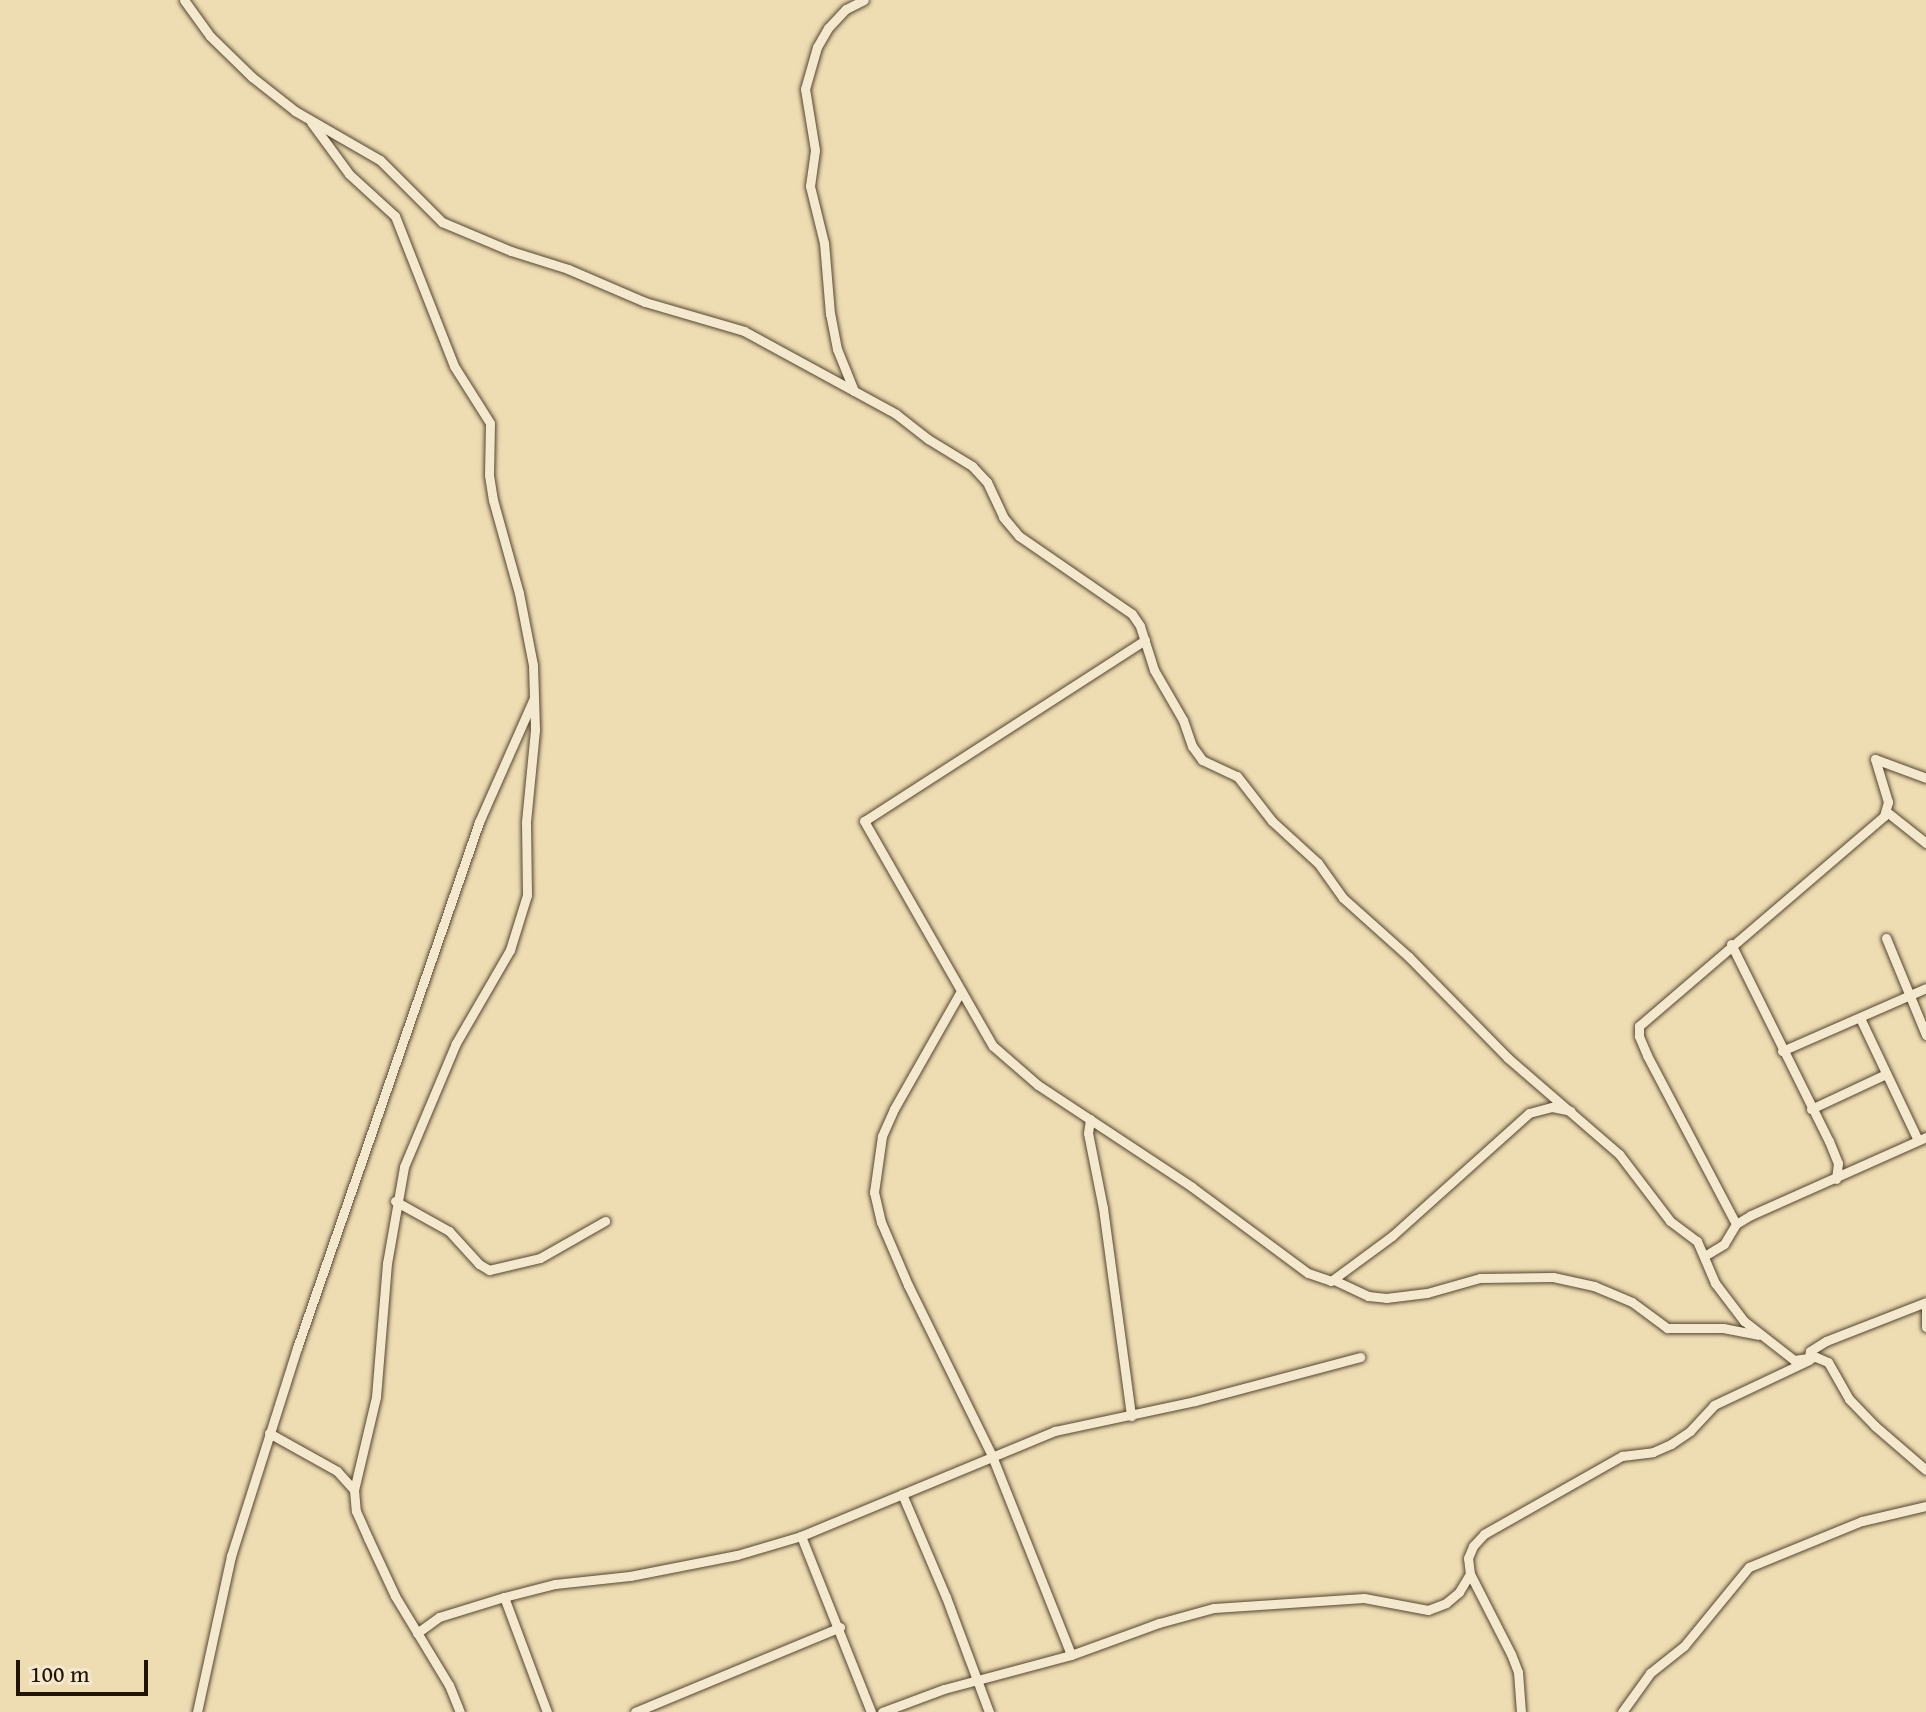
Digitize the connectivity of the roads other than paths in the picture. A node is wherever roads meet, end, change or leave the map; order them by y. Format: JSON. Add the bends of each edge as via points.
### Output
{"nodes":[{"id":1,"x":184,"y":0,"type":"edge"},
{"id":2,"x":864,"y":0,"type":"edge"},
{"id":3,"x":309,"y":119,"type":"junction"},
{"id":4,"x":854,"y":391,"type":"junction"},
{"id":5,"x":1145,"y":640,"type":"junction"},
{"id":6,"x":535,"y":697,"type":"junction"},
{"id":7,"x":1926,"y":778,"type":"edge"},
{"id":8,"x":1887,"y":812,"type":"junction"},
{"id":9,"x":1926,"y":843,"type":"edge"},
{"id":10,"x":1886,"y":938,"type":"dead end"},
{"id":11,"x":1731,"y":944,"type":"junction"},
{"id":12,"x":1926,"y":988,"type":"edge"},
{"id":13,"x":961,"y":991,"type":"junction"},
{"id":14,"x":1910,"y":995,"type":"junction"},
{"id":15,"x":1860,"y":1018,"type":"junction"},
{"id":16,"x":1926,"y":1035,"type":"edge"},
{"id":17,"x":1782,"y":1051,"type":"junction"},
{"id":18,"x":1886,"y":1074,"type":"junction"},
{"id":19,"x":1811,"y":1109,"type":"junction"},
{"id":20,"x":1574,"y":1112,"type":"junction"},
{"id":21,"x":1090,"y":1119,"type":"junction"},
{"id":22,"x":1922,"y":1138,"type":"edge"},
{"id":23,"x":1836,"y":1179,"type":"junction"},
{"id":24,"x":395,"y":1201,"type":"junction"},
{"id":25,"x":605,"y":1221,"type":"dead end"},
{"id":26,"x":1736,"y":1224,"type":"junction"},
{"id":27,"x":1706,"y":1255,"type":"junction"},
{"id":28,"x":1334,"y":1280,"type":"junction"},
{"id":29,"x":1926,"y":1304,"type":"edge"},
{"id":30,"x":1926,"y":1327,"type":"edge"},
{"id":31,"x":1764,"y":1337,"type":"junction"},
{"id":32,"x":1360,"y":1357,"type":"dead end"},
{"id":33,"x":1812,"y":1357,"type":"junction"},
{"id":34,"x":1131,"y":1416,"type":"junction"},
{"id":35,"x":269,"y":1433,"type":"junction"},
{"id":36,"x":992,"y":1456,"type":"junction"},
{"id":37,"x":1926,"y":1470,"type":"edge"},
{"id":38,"x":354,"y":1490,"type":"junction"},
{"id":39,"x":902,"y":1494,"type":"junction"},
{"id":40,"x":1926,"y":1506,"type":"edge"},
{"id":41,"x":801,"y":1536,"type":"junction"},
{"id":42,"x":1470,"y":1574,"type":"junction"},
{"id":43,"x":504,"y":1597,"type":"junction"},
{"id":44,"x":840,"y":1627,"type":"junction"},
{"id":45,"x":417,"y":1633,"type":"junction"},
{"id":46,"x":1071,"y":1655,"type":"junction"},
{"id":47,"x":976,"y":1681,"type":"junction"},
{"id":48,"x":197,"y":1712,"type":"edge"},
{"id":49,"x":460,"y":1712,"type":"edge"},
{"id":50,"x":547,"y":1712,"type":"edge"},
{"id":51,"x":635,"y":1712,"type":"edge"},
{"id":52,"x":871,"y":1712,"type":"edge"},
{"id":53,"x":882,"y":1712,"type":"edge"},
{"id":54,"x":989,"y":1712,"type":"edge"},
{"id":55,"x":1521,"y":1712,"type":"edge"},
{"id":56,"x":1622,"y":1712,"type":"edge"}],
"edges":[{"from":1,"to":3,"type":"street","via":[[229,56]]},
{"from":2,"to":4,"type":"street","via":[[828,28],[805,89],[815,150],[810,186],[824,243],[830,314]]},
{"from":3,"to":4,"type":"street","via":[[380,160],[457,231],[645,302],[744,331]]},
{"from":3,"to":6,"type":"street","via":[[349,174],[395,216],[454,366],[490,423],[493,500],[526,627]]},
{"from":4,"to":5,"type":"street","via":[[972,466],[987,482],[1009,527],[1119,602]]},
{"from":5,"to":13,"type":"street","via":[[866,818]]},
{"from":5,"to":20,"type":"street","via":[[1154,670],[1196,754],[1211,767],[1237,776],[1272,821],[1318,863],[1343,898],[1490,1041]]},
{"from":6,"to":24,"type":"street","via":[[522,914],[510,950],[456,1043],[416,1134]]},
{"from":6,"to":35,"type":"street","via":[[479,822]]},
{"from":7,"to":8,"type":"street","via":[[1875,759]]},
{"from":8,"to":9,"type":"street"},
{"from":8,"to":11,"type":"street"},
{"from":10,"to":14,"type":"street"},
{"from":11,"to":17,"type":"street"},
{"from":11,"to":26,"type":"street","via":[[1646,1018],[1639,1036]]},
{"from":12,"to":14,"type":"street"},
{"from":13,"to":21,"type":"street","via":[[1008,1061]]},
{"from":13,"to":36,"type":"street","via":[[888,1122],[875,1166],[874,1192],[908,1285]]},
{"from":14,"to":15,"type":"street"},
{"from":14,"to":16,"type":"street"},
{"from":15,"to":17,"type":"street"},
{"from":15,"to":18,"type":"street"},
{"from":17,"to":19,"type":"street"},
{"from":18,"to":19,"type":"street"},
{"from":18,"to":22,"type":"street"},
{"from":19,"to":23,"type":"street","via":[[1838,1163]]},
{"from":20,"to":27,"type":"street","via":[[1619,1154],[1670,1221]]},
{"from":20,"to":28,"type":"street","via":[[1552,1107],[1529,1113],[1392,1236]]},
{"from":21,"to":28,"type":"street","via":[[1308,1273]]},
{"from":21,"to":34,"type":"street"},
{"from":22,"to":23,"type":"street"},
{"from":23,"to":26,"type":"street"},
{"from":24,"to":25,"type":"street","via":[[449,1231],[489,1270],[540,1258]]},
{"from":24,"to":38,"type":"street","via":[[380,1369]]},
{"from":26,"to":27,"type":"street","via":[[1728,1239]]},
{"from":27,"to":31,"type":"street","via":[[1728,1304]]},
{"from":28,"to":31,"type":"street","via":[[1386,1298],[1480,1278],[1553,1277],[1632,1302],[1667,1328],[1723,1328]]},
{"from":29,"to":30,"type":"street"},
{"from":29,"to":33,"type":"street","via":[[1826,1341],[1810,1351]]},
{"from":31,"to":33,"type":"street","via":[[1794,1360]]},
{"from":32,"to":34,"type":"street"},
{"from":33,"to":37,"type":"street","via":[[1828,1362],[1849,1399]]},
{"from":33,"to":42,"type":"street","via":[[1714,1405],[1671,1444],[1622,1456],[1484,1534],[1468,1558]]},
{"from":34,"to":36,"type":"street","via":[[1055,1431]]},
{"from":35,"to":38,"type":"street","via":[[342,1475]]},
{"from":35,"to":48,"type":"street","via":[[231,1556]]},
{"from":36,"to":39,"type":"street"},
{"from":36,"to":46,"type":"street"},
{"from":38,"to":45,"type":"street","via":[[360,1521]]},
{"from":39,"to":41,"type":"street"},
{"from":39,"to":47,"type":"street"},
{"from":40,"to":56,"type":"street","via":[[1862,1521],[1749,1567],[1684,1646],[1650,1673]]},
{"from":41,"to":43,"type":"street","via":[[737,1555]]},
{"from":41,"to":44,"type":"street"},
{"from":42,"to":46,"type":"street","via":[[1459,1592],[1428,1610],[1364,1598],[1247,1604],[1159,1623]]},
{"from":42,"to":55,"type":"street","via":[[1515,1663]]},
{"from":43,"to":45,"type":"street","via":[[439,1617]]},
{"from":43,"to":50,"type":"street"},
{"from":44,"to":51,"type":"street"},
{"from":44,"to":52,"type":"street"},
{"from":45,"to":49,"type":"street"},
{"from":46,"to":47,"type":"street"},
{"from":47,"to":53,"type":"street"},
{"from":47,"to":54,"type":"street"}]}
